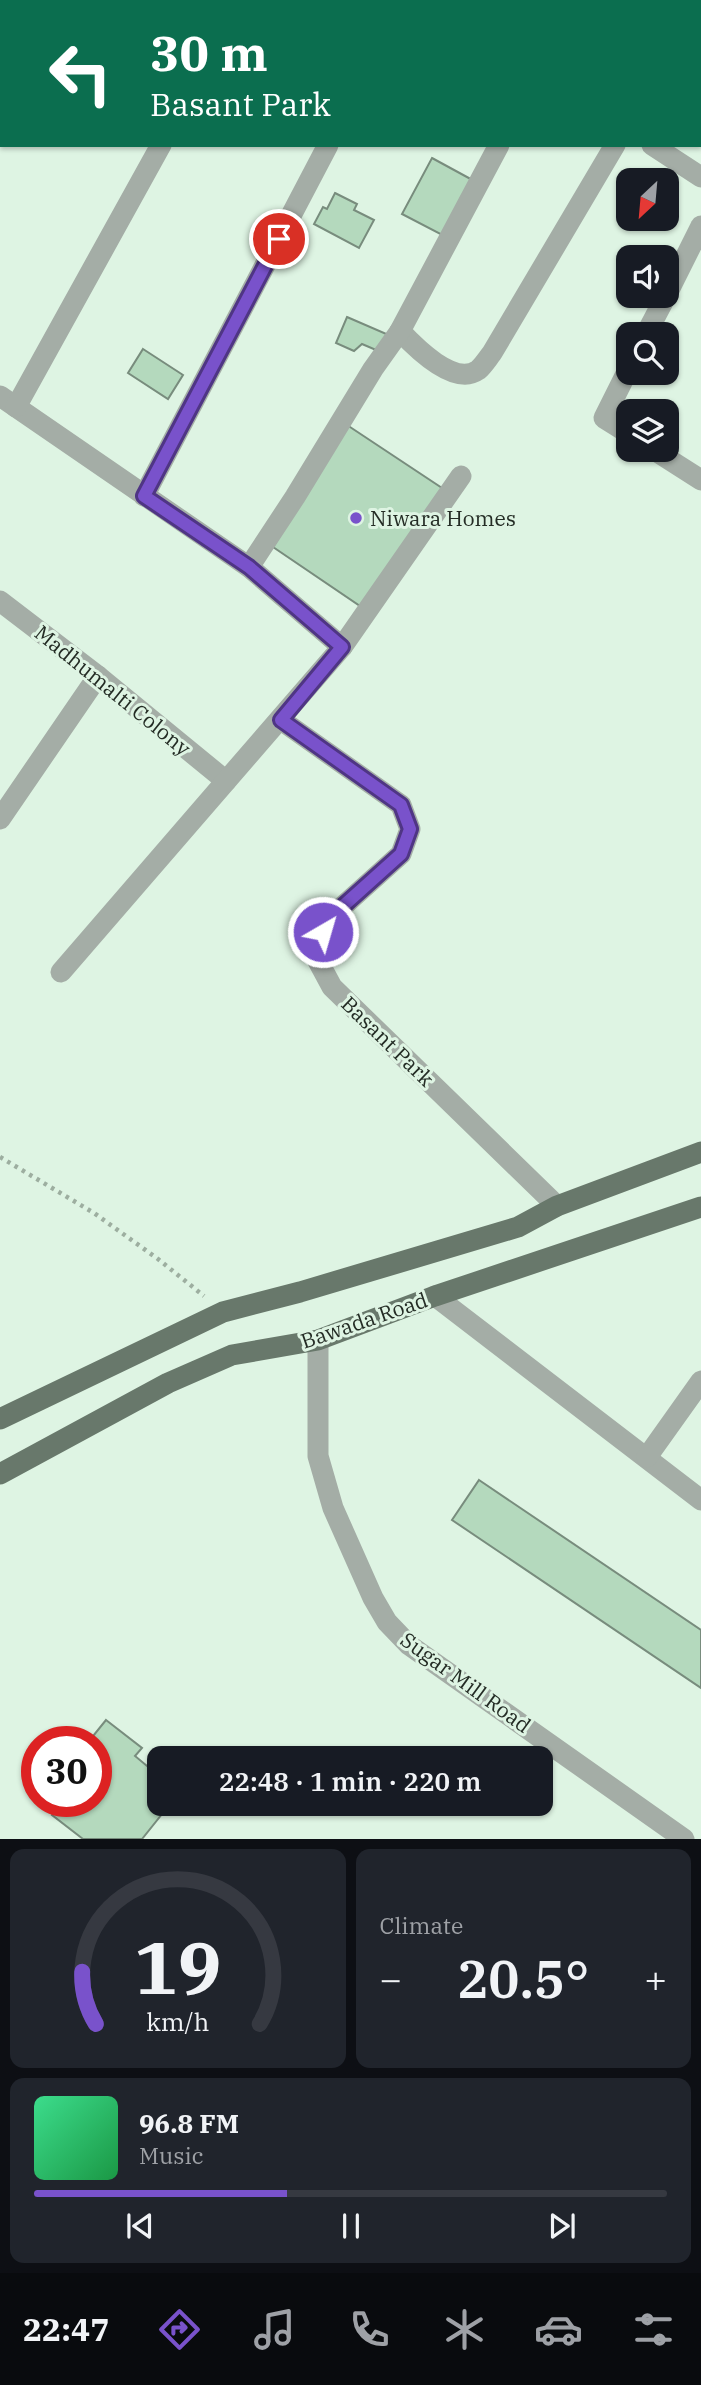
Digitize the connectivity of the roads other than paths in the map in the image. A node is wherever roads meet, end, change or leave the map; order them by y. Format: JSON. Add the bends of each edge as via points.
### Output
{"nodes":[{"id":1,"x":160,"y":147,"type":"edge"},
{"id":2,"x":327,"y":147,"type":"edge"},
{"id":3,"x":498,"y":147,"type":"edge"},
{"id":4,"x":614,"y":147,"type":"edge"},
{"id":5,"x":655,"y":147,"type":"edge"},
{"id":6,"x":701,"y":177,"type":"edge"},
{"id":7,"x":701,"y":226,"type":"edge"},
{"id":8,"x":679,"y":269,"type":"edge"},
{"id":9,"x":400,"y":331,"type":"junction"},
{"id":10,"x":620,"y":385,"type":"edge"},
{"id":11,"x":8,"y":402,"type":"edge"},
{"id":12,"x":616,"y":426,"type":"edge"},
{"id":13,"x":673,"y":462,"type":"edge"},
{"id":14,"x":461,"y":476,"type":"dead end"},
{"id":15,"x":701,"y":480,"type":"edge"},
{"id":16,"x":144,"y":496,"type":"junction"},
{"id":17,"x":249,"y":567,"type":"junction"},
{"id":18,"x":0,"y":601,"type":"edge"},
{"id":19,"x":342,"y":647,"type":"junction"},
{"id":20,"x":98,"y":676,"type":"junction"},
{"id":21,"x":281,"y":720,"type":"junction"},
{"id":22,"x":226,"y":780,"type":"junction"},
{"id":23,"x":0,"y":819,"type":"edge"},
{"id":24,"x":61,"y":972,"type":"dead end"},
{"id":25,"x":701,"y":1152,"type":"edge"},
{"id":26,"x":557,"y":1206,"type":"junction"},
{"id":27,"x":701,"y":1208,"type":"edge"},
{"id":28,"x":435,"y":1296,"type":"junction"},
{"id":29,"x":318,"y":1340,"type":"junction"},
{"id":30,"x":701,"y":1381,"type":"edge"},
{"id":31,"x":0,"y":1419,"type":"edge"},
{"id":32,"x":647,"y":1457,"type":"junction"},
{"id":33,"x":0,"y":1474,"type":"edge"},
{"id":34,"x":701,"y":1500,"type":"edge"},
{"id":35,"x":684,"y":1839,"type":"edge"}],
"edges":[{"from":1,"to":11,"type":"street"},
{"from":2,"to":16,"type":"street"},
{"from":3,"to":9,"type":"street"},
{"from":4,"to":9,"type":"street","via":[[478,370],[464,375],[451,371],[421,354]]},
{"from":5,"to":6,"type":"street"},
{"from":7,"to":8,"type":"street"},
{"from":9,"to":17,"type":"street"},
{"from":10,"to":12,"type":"street","via":[[604,418]]},
{"from":11,"to":16,"type":"street"},
{"from":13,"to":15,"type":"street"},
{"from":14,"to":19,"type":"street"},
{"from":16,"to":17,"type":"street"},
{"from":17,"to":19,"type":"street"},
{"from":18,"to":20,"type":"street","name":"Madhumalti Colony"},
{"from":19,"to":21,"type":"street"},
{"from":20,"to":22,"type":"street","name":"Madhumalti Colony"},
{"from":20,"to":23,"type":"street"},
{"from":21,"to":22,"type":"street"},
{"from":21,"to":26,"type":"street","name":"Basant Park","via":[[401,805],[410,829],[401,854],[342,907],[323,932],[318,961],[332,987]]},
{"from":22,"to":24,"type":"street"},
{"from":25,"to":26,"type":"main road","name":"Bawada Road"},
{"from":26,"to":31,"type":"main road","name":"Bawada Road","via":[[518,1227],[223,1312]]},
{"from":27,"to":28,"type":"main road","name":"Bawada Road"},
{"from":28,"to":29,"type":"main road","name":"Bawada Road"},
{"from":28,"to":32,"type":"street"},
{"from":29,"to":33,"type":"main road","name":"Bawada Road","via":[[232,1355],[168,1383]]},
{"from":29,"to":35,"type":"street","name":"Sugar Mill Road","via":[[318,1456],[333,1508],[387,1622],[409,1645]]},
{"from":30,"to":32,"type":"street"},
{"from":32,"to":34,"type":"street"}]}
